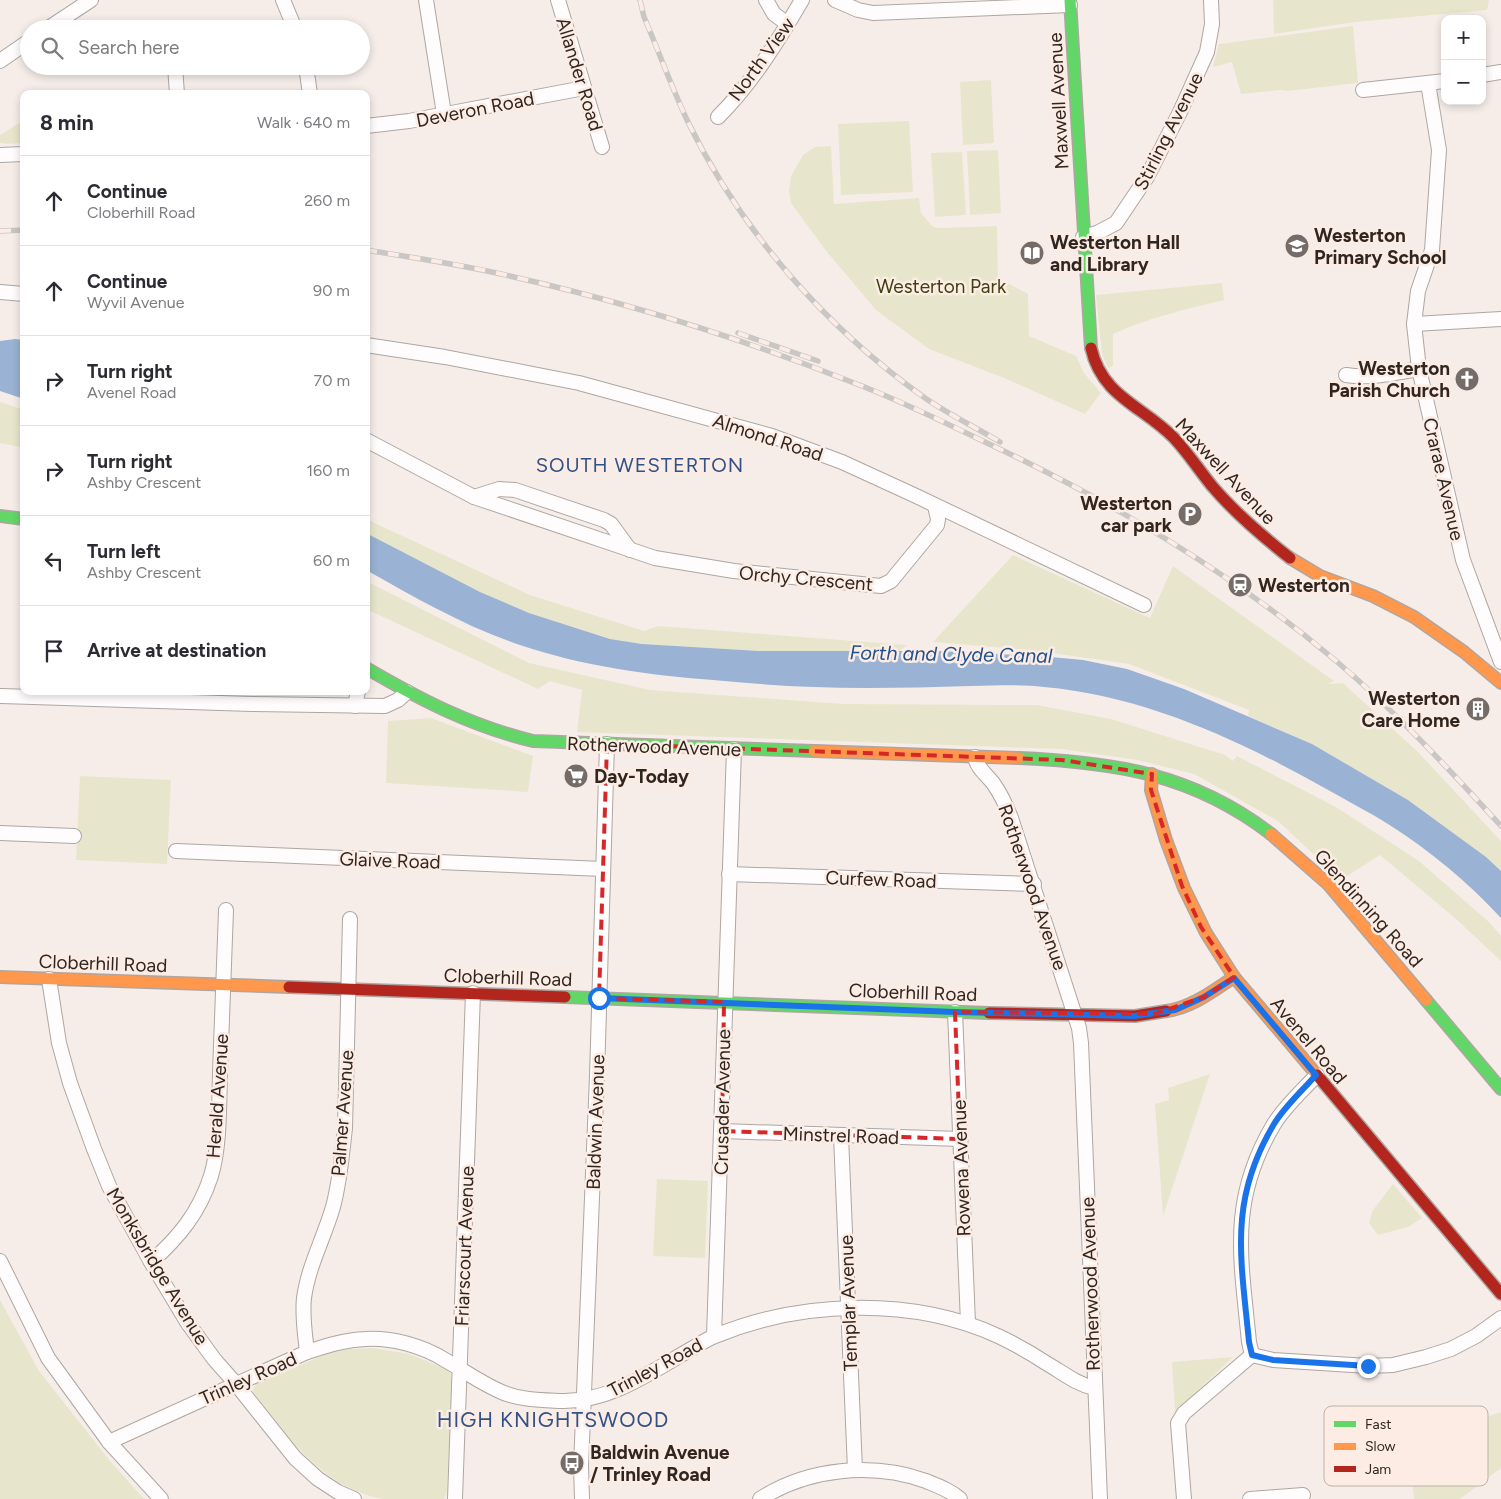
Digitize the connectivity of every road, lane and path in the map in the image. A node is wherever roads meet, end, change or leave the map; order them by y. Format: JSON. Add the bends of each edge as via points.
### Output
{"nodes":[{"id":1,"x":91,"y":0,"type":"edge"},
{"id":2,"x":283,"y":0,"type":"edge"},
{"id":3,"x":426,"y":0,"type":"edge"},
{"id":4,"x":558,"y":0,"type":"edge"},
{"id":5,"x":766,"y":0,"type":"edge"},
{"id":6,"x":802,"y":0,"type":"edge"},
{"id":7,"x":835,"y":0,"type":"edge"},
{"id":8,"x":1211,"y":0,"type":"edge"},
{"id":9,"x":1070,"y":2,"type":"edge"},
{"id":10,"x":61,"y":20,"type":"edge"},
{"id":11,"x":291,"y":20,"type":"edge"},
{"id":12,"x":788,"y":24,"type":"junction"},
{"id":13,"x":20,"y":47,"type":"edge"},
{"id":14,"x":0,"y":60,"type":"edge"},
{"id":15,"x":1501,"y":72,"type":"edge"},
{"id":16,"x":1486,"y":74,"type":"edge"},
{"id":17,"x":176,"y":75,"type":"edge"},
{"id":18,"x":307,"y":75,"type":"edge"},
{"id":19,"x":1441,"y":81,"type":"edge"},
{"id":20,"x":1428,"y":83,"type":"junction"},
{"id":21,"x":584,"y":88,"type":"junction"},
{"id":22,"x":177,"y":90,"type":"edge"},
{"id":23,"x":309,"y":90,"type":"edge"},
{"id":24,"x":1364,"y":90,"type":"dead end"},
{"id":25,"x":444,"y":114,"type":"junction"},
{"id":26,"x":718,"y":117,"type":"dead end"},
{"id":27,"x":370,"y":126,"type":"edge"},
{"id":28,"x":602,"y":147,"type":"dead end"},
{"id":29,"x":20,"y":154,"type":"edge"},
{"id":30,"x":0,"y":155,"type":"edge"},
{"id":31,"x":1083,"y":237,"type":"junction"},
{"id":32,"x":0,"y":292,"type":"edge"},
{"id":33,"x":20,"y":294,"type":"edge"},
{"id":34,"x":1501,"y":319,"type":"edge"},
{"id":35,"x":1414,"y":324,"type":"junction"},
{"id":36,"x":370,"y":345,"type":"edge"},
{"id":37,"x":1419,"y":369,"type":"junction"},
{"id":38,"x":1346,"y":375,"type":"dead end"},
{"id":39,"x":370,"y":442,"type":"edge"},
{"id":40,"x":474,"y":498,"type":"junction"},
{"id":41,"x":935,"y":506,"type":"junction"},
{"id":42,"x":0,"y":516,"type":"edge"},
{"id":43,"x":20,"y":518,"type":"edge"},
{"id":44,"x":630,"y":550,"type":"junction"},
{"id":45,"x":1144,"y":605,"type":"dead end"},
{"id":46,"x":1501,"y":662,"type":"edge"},
{"id":47,"x":370,"y":670,"type":"edge"},
{"id":48,"x":1501,"y":683,"type":"edge"},
{"id":49,"x":407,"y":692,"type":"junction"},
{"id":50,"x":357,"y":695,"type":"edge"},
{"id":51,"x":1,"y":696,"type":"edge"},
{"id":52,"x":355,"y":706,"type":"junction"},
{"id":53,"x":607,"y":744,"type":"junction"},
{"id":54,"x":734,"y":749,"type":"junction"},
{"id":55,"x":975,"y":757,"type":"junction"},
{"id":56,"x":1152,"y":774,"type":"junction"},
{"id":57,"x":0,"y":833,"type":"edge"},
{"id":58,"x":74,"y":836,"type":"dead end"},
{"id":59,"x":176,"y":851,"type":"dead end"},
{"id":60,"x":603,"y":869,"type":"junction"},
{"id":61,"x":729,"y":874,"type":"junction"},
{"id":62,"x":1034,"y":884,"type":"junction"},
{"id":63,"x":226,"y":910,"type":"dead end"},
{"id":64,"x":350,"y":919,"type":"dead end"},
{"id":65,"x":0,"y":977,"type":"edge"},
{"id":66,"x":1234,"y":978,"type":"junction"},
{"id":67,"x":49,"y":979,"type":"junction"},
{"id":68,"x":224,"y":985,"type":"junction"},
{"id":69,"x":348,"y":988,"type":"junction"},
{"id":70,"x":474,"y":993,"type":"junction"},
{"id":71,"x":599,"y":998,"type":"junction"},
{"id":72,"x":724,"y":1002,"type":"junction"},
{"id":73,"x":955,"y":1012,"type":"junction"},
{"id":74,"x":1075,"y":1014,"type":"junction"},
{"id":75,"x":1316,"y":1075,"type":"junction"},
{"id":76,"x":1501,"y":1089,"type":"edge"},
{"id":77,"x":722,"y":1131,"type":"junction"},
{"id":78,"x":841,"y":1136,"type":"junction"},
{"id":79,"x":960,"y":1139,"type":"junction"},
{"id":80,"x":0,"y":1261,"type":"edge"},
{"id":81,"x":151,"y":1262,"type":"junction"},
{"id":82,"x":4,"y":1280,"type":"edge"},
{"id":83,"x":1501,"y":1294,"type":"edge"},
{"id":84,"x":849,"y":1308,"type":"junction"},
{"id":85,"x":1501,"y":1318,"type":"edge"},
{"id":86,"x":968,"y":1323,"type":"junction"},
{"id":87,"x":714,"y":1336,"type":"junction"},
{"id":88,"x":307,"y":1352,"type":"junction"},
{"id":89,"x":1252,"y":1355,"type":"junction"},
{"id":90,"x":460,"y":1369,"type":"junction"},
{"id":91,"x":236,"y":1384,"type":"junction"},
{"id":92,"x":1094,"y":1388,"type":"junction"},
{"id":93,"x":584,"y":1400,"type":"junction"},
{"id":94,"x":109,"y":1442,"type":"junction"},
{"id":95,"x":855,"y":1470,"type":"junction"},
{"id":96,"x":1303,"y":1495,"type":"dead end"},
{"id":97,"x":161,"y":1499,"type":"edge"},
{"id":98,"x":354,"y":1499,"type":"edge"},
{"id":99,"x":456,"y":1499,"type":"edge"},
{"id":100,"x":582,"y":1499,"type":"edge"},
{"id":101,"x":760,"y":1499,"type":"edge"},
{"id":102,"x":960,"y":1499,"type":"edge"},
{"id":103,"x":1100,"y":1499,"type":"edge"},
{"id":104,"x":1184,"y":1499,"type":"edge"},
{"id":105,"x":1250,"y":1499,"type":"edge"}],
"edges":[{"from":1,"to":10,"type":"street"},
{"from":2,"to":11,"type":"street"},
{"from":3,"to":25,"type":"street"},
{"from":4,"to":21,"type":"street","name":"Allander Road"},
{"from":5,"to":12,"type":"street","via":[[774,14]]},
{"from":6,"to":12,"type":"street","name":"North View"},
{"from":7,"to":9,"type":"street","via":[[858,10],[885,13]]},
{"from":8,"to":31,"type":"street","name":"Stirling Avenue","via":[[1212,24],[1207,52],[1147,177],[1116,222]]},
{"from":9,"to":31,"type":"street","name":"Maxwell Avenue"},
{"from":12,"to":26,"type":"street","name":"North View","via":[[762,64]]},
{"from":13,"to":14,"type":"street"},
{"from":15,"to":16,"type":"street"},
{"from":17,"to":22,"type":"street"},
{"from":18,"to":23,"type":"street"},
{"from":19,"to":20,"type":"street"},
{"from":20,"to":24,"type":"street"},
{"from":20,"to":35,"type":"street","name":"Crarae Avenue","via":[[1439,150],[1432,250],[1418,291]]},
{"from":21,"to":25,"type":"street","name":"Deveron Road"},
{"from":21,"to":28,"type":"street","name":"Allander Road"},
{"from":25,"to":27,"type":"street","name":"Deveron Road"},
{"from":29,"to":30,"type":"street"},
{"from":31,"to":48,"type":"street","name":"Maxwell Avenue","via":[[1091,355],[1112,390],[1174,438],[1220,495],[1253,529],[1278,548],[1317,575],[1375,596],[1422,622]]},
{"from":32,"to":33,"type":"street"},
{"from":34,"to":35,"type":"street"},
{"from":35,"to":37,"type":"street","name":"Crarae Avenue"},
{"from":36,"to":41,"type":"street","name":"Almond Road","via":[[579,383],[725,422],[834,459]]},
{"from":37,"to":38,"type":"street","via":[[1364,378]]},
{"from":37,"to":46,"type":"street","name":"Crarae Avenue","via":[[1463,560]]},
{"from":39,"to":40,"type":"street","name":"Orchy Crescent"},
{"from":40,"to":44,"type":"street","name":"Orchy Crescent"},
{"from":40,"to":44,"type":"street","via":[[499,489],[515,490],[604,520],[611,524]]},
{"from":41,"to":44,"type":"street","name":"Orchy Crescent","via":[[938,519],[933,532],[891,581],[881,586],[734,571]]},
{"from":41,"to":45,"type":"street","name":"Almond Road"},
{"from":42,"to":43,"type":"street"},
{"from":47,"to":49,"type":"street","name":"Rotherwood Avenue"},
{"from":49,"to":52,"type":"street","via":[[386,706]]},
{"from":49,"to":53,"type":"street","name":"Rotherwood Avenue","via":[[456,717],[509,736],[533,741]]},
{"from":50,"to":52,"type":"street"},
{"from":51,"to":52,"type":"street"},
{"from":53,"to":54,"type":"street","name":"Rotherwood Avenue"},
{"from":53,"to":60,"type":"street","name":"Baldwin Avenue"},
{"from":54,"to":55,"type":"street","name":"Rotherwood Avenue"},
{"from":54,"to":61,"type":"street","name":"Crusader Avenue"},
{"from":55,"to":56,"type":"street","name":"Glendinning Road","via":[[1062,760]]},
{"from":55,"to":62,"type":"street","name":"Rotherwood Avenue","via":[[1003,799]]},
{"from":56,"to":66,"type":"street","name":"Avenel Road","via":[[1154,799],[1182,886],[1201,927]]},
{"from":56,"to":76,"type":"street","name":"Glendinning Road","via":[[1206,794],[1244,815],[1302,859],[1328,884]]},
{"from":57,"to":58,"type":"street"},
{"from":59,"to":60,"type":"street","name":"Glaive Road"},
{"from":60,"to":71,"type":"street","name":"Baldwin Avenue"},
{"from":61,"to":62,"type":"street","name":"Curfew Road"},
{"from":61,"to":72,"type":"street","name":"Crusader Avenue"},
{"from":62,"to":74,"type":"street","name":"Rotherwood Avenue"},
{"from":63,"to":68,"type":"street","name":"Herald Avenue"},
{"from":64,"to":69,"type":"street","name":"Palmer Avenue"},
{"from":65,"to":67,"type":"street","name":"Cloberhill Road"},
{"from":66,"to":74,"type":"street","name":"Cloberhill Road","via":[[1175,1010],[1134,1016]]},
{"from":66,"to":75,"type":"street","name":"Avenel Road"},
{"from":67,"to":68,"type":"street","name":"Cloberhill Road"},
{"from":67,"to":81,"type":"street","name":"Monksbridge Avenue","via":[[59,1043],[70,1083],[109,1186]]},
{"from":68,"to":69,"type":"street","name":"Cloberhill Road"},
{"from":68,"to":81,"type":"street","name":"Herald Avenue","via":[[219,1116],[211,1175],[190,1220]]},
{"from":69,"to":70,"type":"street","name":"Cloberhill Road"},
{"from":69,"to":88,"type":"street","name":"Palmer Avenue","via":[[342,1160],[334,1202],[304,1298]]},
{"from":70,"to":71,"type":"street","name":"Cloberhill Road"},
{"from":70,"to":90,"type":"street","name":"Friarscourt Avenue"},
{"from":71,"to":72,"type":"street","name":"Cloberhill Road"},
{"from":71,"to":93,"type":"street","name":"Baldwin Avenue"},
{"from":72,"to":73,"type":"street","name":"Cloberhill Road"},
{"from":72,"to":77,"type":"street","name":"Crusader Avenue"},
{"from":73,"to":74,"type":"street","name":"Cloberhill Road"},
{"from":73,"to":79,"type":"street","name":"Rowena Avenue"},
{"from":74,"to":92,"type":"street","name":"Rotherwood Avenue","via":[[1081,1043]]},
{"from":75,"to":83,"type":"street","name":"Avenel Road"},
{"from":75,"to":89,"type":"street","via":[[1275,1123],[1255,1162],[1246,1190],[1240,1234]]},
{"from":77,"to":78,"type":"street","name":"Minstrel Road"},
{"from":77,"to":87,"type":"street","name":"Crusader Avenue"},
{"from":78,"to":79,"type":"street","name":"Minstrel Road"},
{"from":78,"to":84,"type":"street","name":"Templar Avenue"},
{"from":79,"to":86,"type":"street","name":"Rowena Avenue"},
{"from":80,"to":82,"type":"street"},
{"from":81,"to":91,"type":"street","name":"Monksbridge Avenue","via":[[187,1322]]},
{"from":82,"to":94,"type":"street","via":[[48,1358]]},
{"from":84,"to":86,"type":"street","name":"Trinley Road","via":[[899,1310]]},
{"from":84,"to":87,"type":"street","name":"Trinley Road","via":[[784,1315]]},
{"from":84,"to":95,"type":"street","name":"Templar Avenue"},
{"from":85,"to":89,"type":"street","via":[[1451,1349],[1393,1365],[1273,1360]]},
{"from":86,"to":92,"type":"street","name":"Trinley Road"},
{"from":87,"to":93,"type":"street","name":"Trinley Road","via":[[634,1382]]},
{"from":88,"to":90,"type":"street","name":"Trinley Road","via":[[348,1340],[383,1339],[422,1349]]},
{"from":88,"to":91,"type":"street","name":"Trinley Road"},
{"from":89,"to":104,"type":"street","via":[[1180,1417],[1177,1428]]},
{"from":90,"to":93,"type":"street","name":"Trinley Road","via":[[483,1383],[521,1398]]},
{"from":90,"to":99,"type":"street","name":"Friarscourt Avenue"},
{"from":91,"to":94,"type":"street","name":"Trinley Road"},
{"from":91,"to":98,"type":"street","name":"Monksbridge Avenue","via":[[301,1463],[318,1479]]},
{"from":92,"to":103,"type":"street","name":"Rotherwood Avenue"},
{"from":93,"to":100,"type":"street","name":"Baldwin Avenue"},
{"from":94,"to":97,"type":"street"},
{"from":95,"to":101,"type":"street","via":[[805,1478]]},
{"from":95,"to":102,"type":"street","via":[[918,1478]]},
{"from":96,"to":105,"type":"street"}]}
